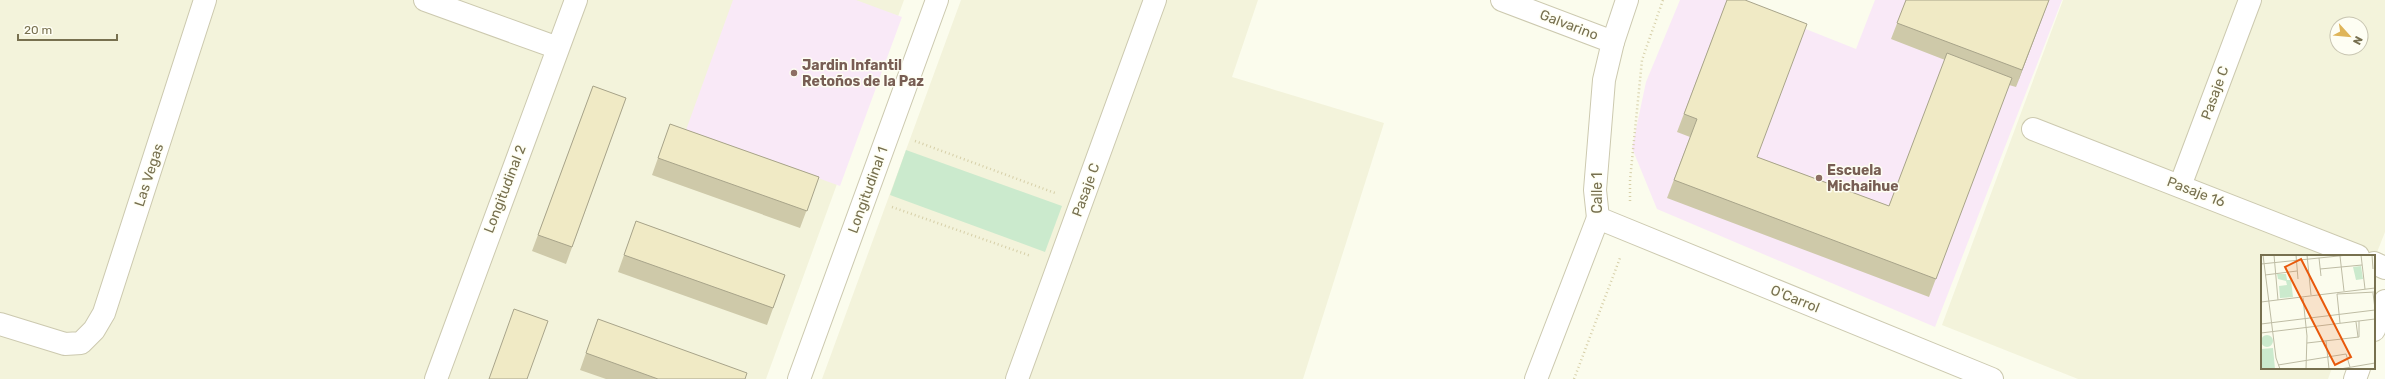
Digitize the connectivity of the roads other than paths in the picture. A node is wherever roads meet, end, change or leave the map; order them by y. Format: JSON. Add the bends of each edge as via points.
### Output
{"nodes":[{"id":1,"x":205,"y":0,"type":"edge"},
{"id":2,"x":425,"y":0,"type":"edge"},
{"id":3,"x":576,"y":0,"type":"edge"},
{"id":4,"x":936,"y":0,"type":"edge"},
{"id":5,"x":1155,"y":0,"type":"edge"},
{"id":6,"x":1502,"y":0,"type":"edge"},
{"id":7,"x":1627,"y":0,"type":"edge"},
{"id":8,"x":2250,"y":0,"type":"edge"},
{"id":9,"x":1613,"y":42,"type":"junction"},
{"id":10,"x":558,"y":48,"type":"junction"},
{"id":11,"x":2033,"y":128,"type":"dead end"},
{"id":12,"x":2180,"y":186,"type":"junction"},
{"id":13,"x":1598,"y":218,"type":"junction"},
{"id":14,"x":2355,"y":255,"type":"edge"},
{"id":15,"x":2375,"y":263,"type":"edge"},
{"id":16,"x":2385,"y":268,"type":"edge"},
{"id":17,"x":2385,"y":302,"type":"edge"},
{"id":18,"x":0,"y":324,"type":"edge"},
{"id":19,"x":2375,"y":327,"type":"edge"},
{"id":20,"x":2359,"y":369,"type":"edge"},
{"id":21,"x":436,"y":379,"type":"edge"},
{"id":22,"x":799,"y":379,"type":"edge"},
{"id":23,"x":1017,"y":379,"type":"edge"},
{"id":24,"x":1536,"y":379,"type":"edge"},
{"id":25,"x":1992,"y":379,"type":"edge"},
{"id":26,"x":2355,"y":379,"type":"edge"}],
"edges":[{"from":1,"to":18,"type":"street","name":"Las Vegas","via":[[104,313],[94,330],[81,343],[65,344]]},
{"from":2,"to":10,"type":"street"},
{"from":3,"to":10,"type":"street","name":"Longitudinal 2"},
{"from":4,"to":22,"type":"street","name":"Longitudinal 1"},
{"from":5,"to":23,"type":"street","name":"Pasaje C"},
{"from":6,"to":9,"type":"street","name":"Galvarino"},
{"from":7,"to":9,"type":"street","name":"Calle 1"},
{"from":8,"to":12,"type":"street","name":"Pasaje C"},
{"from":9,"to":13,"type":"street","name":"Calle 1","via":[[1604,80],[1595,190]]},
{"from":10,"to":21,"type":"street","name":"Longitudinal 2"},
{"from":11,"to":12,"type":"street","name":"Pasaje 16"},
{"from":12,"to":14,"type":"street","name":"Pasaje 16"},
{"from":13,"to":24,"type":"street","name":"Calle 1"},
{"from":13,"to":25,"type":"street","name":"O'Carrol"},
{"from":15,"to":16,"type":"street"},
{"from":17,"to":19,"type":"street"},
{"from":20,"to":26,"type":"street"}]}
